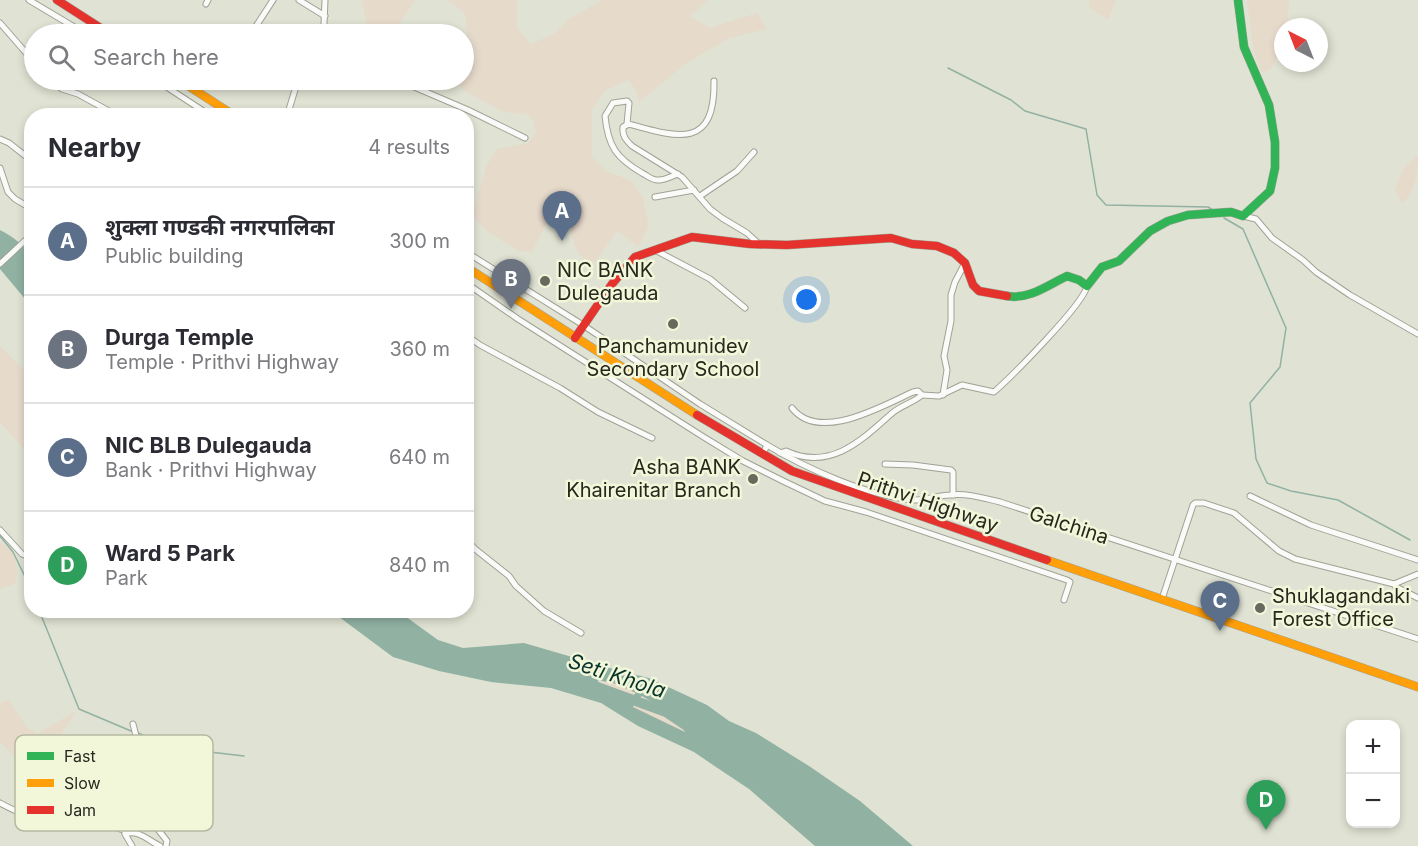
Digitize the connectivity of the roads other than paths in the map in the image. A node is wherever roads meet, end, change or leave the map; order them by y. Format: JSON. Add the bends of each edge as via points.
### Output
{"nodes":[{"id":1,"x":29,"y":0,"type":"edge"},
{"id":2,"x":57,"y":0,"type":"edge"},
{"id":3,"x":273,"y":0,"type":"edge"},
{"id":4,"x":299,"y":0,"type":"edge"},
{"id":5,"x":325,"y":0,"type":"edge"},
{"id":6,"x":1238,"y":0,"type":"edge"},
{"id":7,"x":325,"y":16,"type":"junction"},
{"id":8,"x":0,"y":23,"type":"edge"},
{"id":9,"x":69,"y":24,"type":"edge"},
{"id":10,"x":94,"y":24,"type":"edge"},
{"id":11,"x":257,"y":24,"type":"edge"},
{"id":12,"x":324,"y":24,"type":"edge"},
{"id":13,"x":24,"y":51,"type":"edge"},
{"id":14,"x":714,"y":81,"type":"dead end"},
{"id":15,"x":65,"y":90,"type":"edge"},
{"id":16,"x":171,"y":90,"type":"edge"},
{"id":17,"x":195,"y":90,"type":"edge"},
{"id":18,"x":295,"y":90,"type":"edge"},
{"id":19,"x":422,"y":90,"type":"edge"},
{"id":20,"x":103,"y":108,"type":"edge"},
{"id":21,"x":199,"y":108,"type":"edge"},
{"id":22,"x":223,"y":108,"type":"edge"},
{"id":23,"x":289,"y":108,"type":"edge"},
{"id":24,"x":464,"y":108,"type":"edge"},
{"id":25,"x":474,"y":112,"type":"edge"},
{"id":26,"x":627,"y":124,"type":"junction"},
{"id":27,"x":525,"y":138,"type":"dead end"},
{"id":28,"x":0,"y":139,"type":"edge"},
{"id":29,"x":754,"y":152,"type":"dead end"},
{"id":30,"x":24,"y":155,"type":"edge"},
{"id":31,"x":0,"y":168,"type":"edge"},
{"id":32,"x":678,"y":174,"type":"junction"},
{"id":33,"x":694,"y":190,"type":"junction"},
{"id":34,"x":700,"y":196,"type":"junction"},
{"id":35,"x":655,"y":197,"type":"dead end"},
{"id":36,"x":24,"y":204,"type":"edge"},
{"id":37,"x":1243,"y":216,"type":"junction"},
{"id":38,"x":24,"y":242,"type":"edge"},
{"id":39,"x":759,"y":244,"type":"junction"},
{"id":40,"x":653,"y":249,"type":"junction"},
{"id":41,"x":474,"y":257,"type":"edge"},
{"id":42,"x":964,"y":263,"type":"junction"},
{"id":43,"x":0,"y":264,"type":"edge"},
{"id":44,"x":474,"y":272,"type":"edge"},
{"id":45,"x":1087,"y":286,"type":"junction"},
{"id":46,"x":474,"y":289,"type":"edge"},
{"id":47,"x":745,"y":308,"type":"dead end"},
{"id":48,"x":583,"y":325,"type":"junction"},
{"id":49,"x":1418,"y":334,"type":"edge"},
{"id":50,"x":575,"y":338,"type":"junction"},
{"id":51,"x":474,"y":341,"type":"edge"},
{"id":52,"x":922,"y":395,"type":"junction"},
{"id":53,"x":943,"y":395,"type":"junction"},
{"id":54,"x":792,"y":408,"type":"dead end"},
{"id":55,"x":692,"y":413,"type":"junction"},
{"id":56,"x":683,"y":424,"type":"junction"},
{"id":57,"x":652,"y":438,"type":"dead end"},
{"id":58,"x":767,"y":445,"type":"junction"},
{"id":59,"x":780,"y":453,"type":"junction"},
{"id":60,"x":762,"y":455,"type":"junction"},
{"id":61,"x":885,"y":464,"type":"dead end"},
{"id":62,"x":953,"y":495,"type":"junction"},
{"id":63,"x":1250,"y":496,"type":"dead end"},
{"id":64,"x":0,"y":530,"type":"edge"},
{"id":65,"x":474,"y":548,"type":"edge"},
{"id":66,"x":24,"y":555,"type":"edge"},
{"id":67,"x":1176,"y":560,"type":"junction"},
{"id":68,"x":1418,"y":560,"type":"edge"},
{"id":69,"x":1418,"y":574,"type":"edge"},
{"id":70,"x":1394,"y":584,"type":"junction"},
{"id":71,"x":1418,"y":598,"type":"edge"},
{"id":72,"x":1162,"y":599,"type":"junction"},
{"id":73,"x":1064,"y":600,"type":"dead end"},
{"id":74,"x":581,"y":633,"type":"dead end"},
{"id":75,"x":1418,"y":639,"type":"edge"},
{"id":76,"x":1418,"y":687,"type":"edge"},
{"id":77,"x":133,"y":724,"type":"dead end"},
{"id":78,"x":136,"y":735,"type":"edge"},
{"id":79,"x":0,"y":803,"type":"edge"},
{"id":80,"x":15,"y":810,"type":"edge"},
{"id":81,"x":159,"y":831,"type":"edge"},
{"id":82,"x":128,"y":832,"type":"joint"},
{"id":83,"x":168,"y":844,"type":"edge"},
{"id":84,"x":132,"y":846,"type":"edge"},
{"id":85,"x":160,"y":846,"type":"edge"}],
"edges":[{"from":1,"to":9,"type":"street"},
{"from":2,"to":10,"type":"main road"},
{"from":3,"to":11,"type":"street"},
{"from":4,"to":7,"type":"street"},
{"from":5,"to":7,"type":"street"},
{"from":6,"to":37,"type":"main road","via":[[1244,47],[1265,93],[1275,142],[1270,190]]},
{"from":7,"to":12,"type":"street"},
{"from":8,"to":13,"type":"street"},
{"from":14,"to":26,"type":"street","via":[[714,100],[701,130],[676,134]]},
{"from":15,"to":20,"type":"street"},
{"from":16,"to":21,"type":"street"},
{"from":17,"to":22,"type":"main road"},
{"from":18,"to":23,"type":"street"},
{"from":19,"to":24,"type":"street"},
{"from":25,"to":27,"type":"street"},
{"from":26,"to":32,"type":"street","via":[[622,133],[626,140]]},
{"from":26,"to":32,"type":"street","via":[[629,103],[614,103],[605,116],[606,129],[615,153],[623,161],[654,180]]},
{"from":28,"to":30,"type":"street"},
{"from":29,"to":34,"type":"street","via":[[737,171]]},
{"from":31,"to":36,"type":"street","via":[[8,192]]},
{"from":32,"to":33,"type":"street"},
{"from":33,"to":34,"type":"street"},
{"from":33,"to":35,"type":"street"},
{"from":34,"to":39,"type":"street","via":[[722,218]]},
{"from":37,"to":45,"type":"main road","via":[[1231,212],[1188,215],[1168,221],[1138,241],[1119,261],[1102,267]]},
{"from":37,"to":49,"type":"street","via":[[1256,219],[1272,238],[1350,295]]},
{"from":38,"to":43,"type":"street"},
{"from":39,"to":40,"type":"main road","via":[[692,237]]},
{"from":39,"to":42,"type":"main road","via":[[891,238],[937,246],[954,253]]},
{"from":40,"to":47,"type":"street","via":[[710,279]]},
{"from":40,"to":48,"type":"main road","via":[[635,257]]},
{"from":41,"to":48,"type":"street","name":"Galchina"},
{"from":42,"to":45,"type":"main road","via":[[973,285],[988,293],[1028,296],[1067,276]]},
{"from":42,"to":53,"type":"street","via":[[951,295]]},
{"from":44,"to":50,"type":"main road","name":"Prithvi Highway"},
{"from":45,"to":53,"type":"street","via":[[1083,298],[1069,314],[993,392],[962,385]]},
{"from":46,"to":56,"type":"street"},
{"from":48,"to":50,"type":"main road"},
{"from":48,"to":58,"type":"street","name":"Galchina","via":[[700,405]]},
{"from":50,"to":55,"type":"main road","name":"Prithvi Highway"},
{"from":51,"to":57,"type":"street","via":[[598,412]]},
{"from":52,"to":53,"type":"street"},
{"from":52,"to":54,"type":"street","via":[[913,392],[859,416],[837,421],[814,422],[799,417]]},
{"from":52,"to":59,"type":"street","via":[[900,407],[869,435],[829,456]]},
{"from":55,"to":56,"type":"street"},
{"from":55,"to":60,"type":"main road","name":"Prithvi Highway"},
{"from":56,"to":73,"type":"street","via":[[743,461],[825,501],[1067,579],[1070,587]]},
{"from":58,"to":59,"type":"street","name":"Galchina"},
{"from":58,"to":60,"type":"street"},
{"from":59,"to":62,"type":"street","name":"Galchina","via":[[882,495],[916,500]]},
{"from":60,"to":72,"type":"main road","name":"Prithvi Highway","via":[[827,485]]},
{"from":61,"to":62,"type":"street","via":[[951,470]]},
{"from":62,"to":67,"type":"street","name":"Galchina","via":[[1000,502]]},
{"from":63,"to":68,"type":"street","via":[[1311,525]]},
{"from":64,"to":66,"type":"street"},
{"from":65,"to":74,"type":"street","via":[[544,611]]},
{"from":67,"to":70,"type":"street","via":[[1194,505],[1204,503],[1241,518],[1295,559]]},
{"from":67,"to":72,"type":"street"},
{"from":67,"to":75,"type":"street","name":"Galchina"},
{"from":69,"to":70,"type":"street"},
{"from":70,"to":71,"type":"street"},
{"from":72,"to":76,"type":"main road","name":"Prithvi Highway"},
{"from":77,"to":78,"type":"street"},
{"from":79,"to":80,"type":"street"},
{"from":81,"to":83,"type":"street"},
{"from":82,"to":84,"type":"street","via":[[125,834]]},
{"from":82,"to":85,"type":"street","via":[[136,832]]}]}
